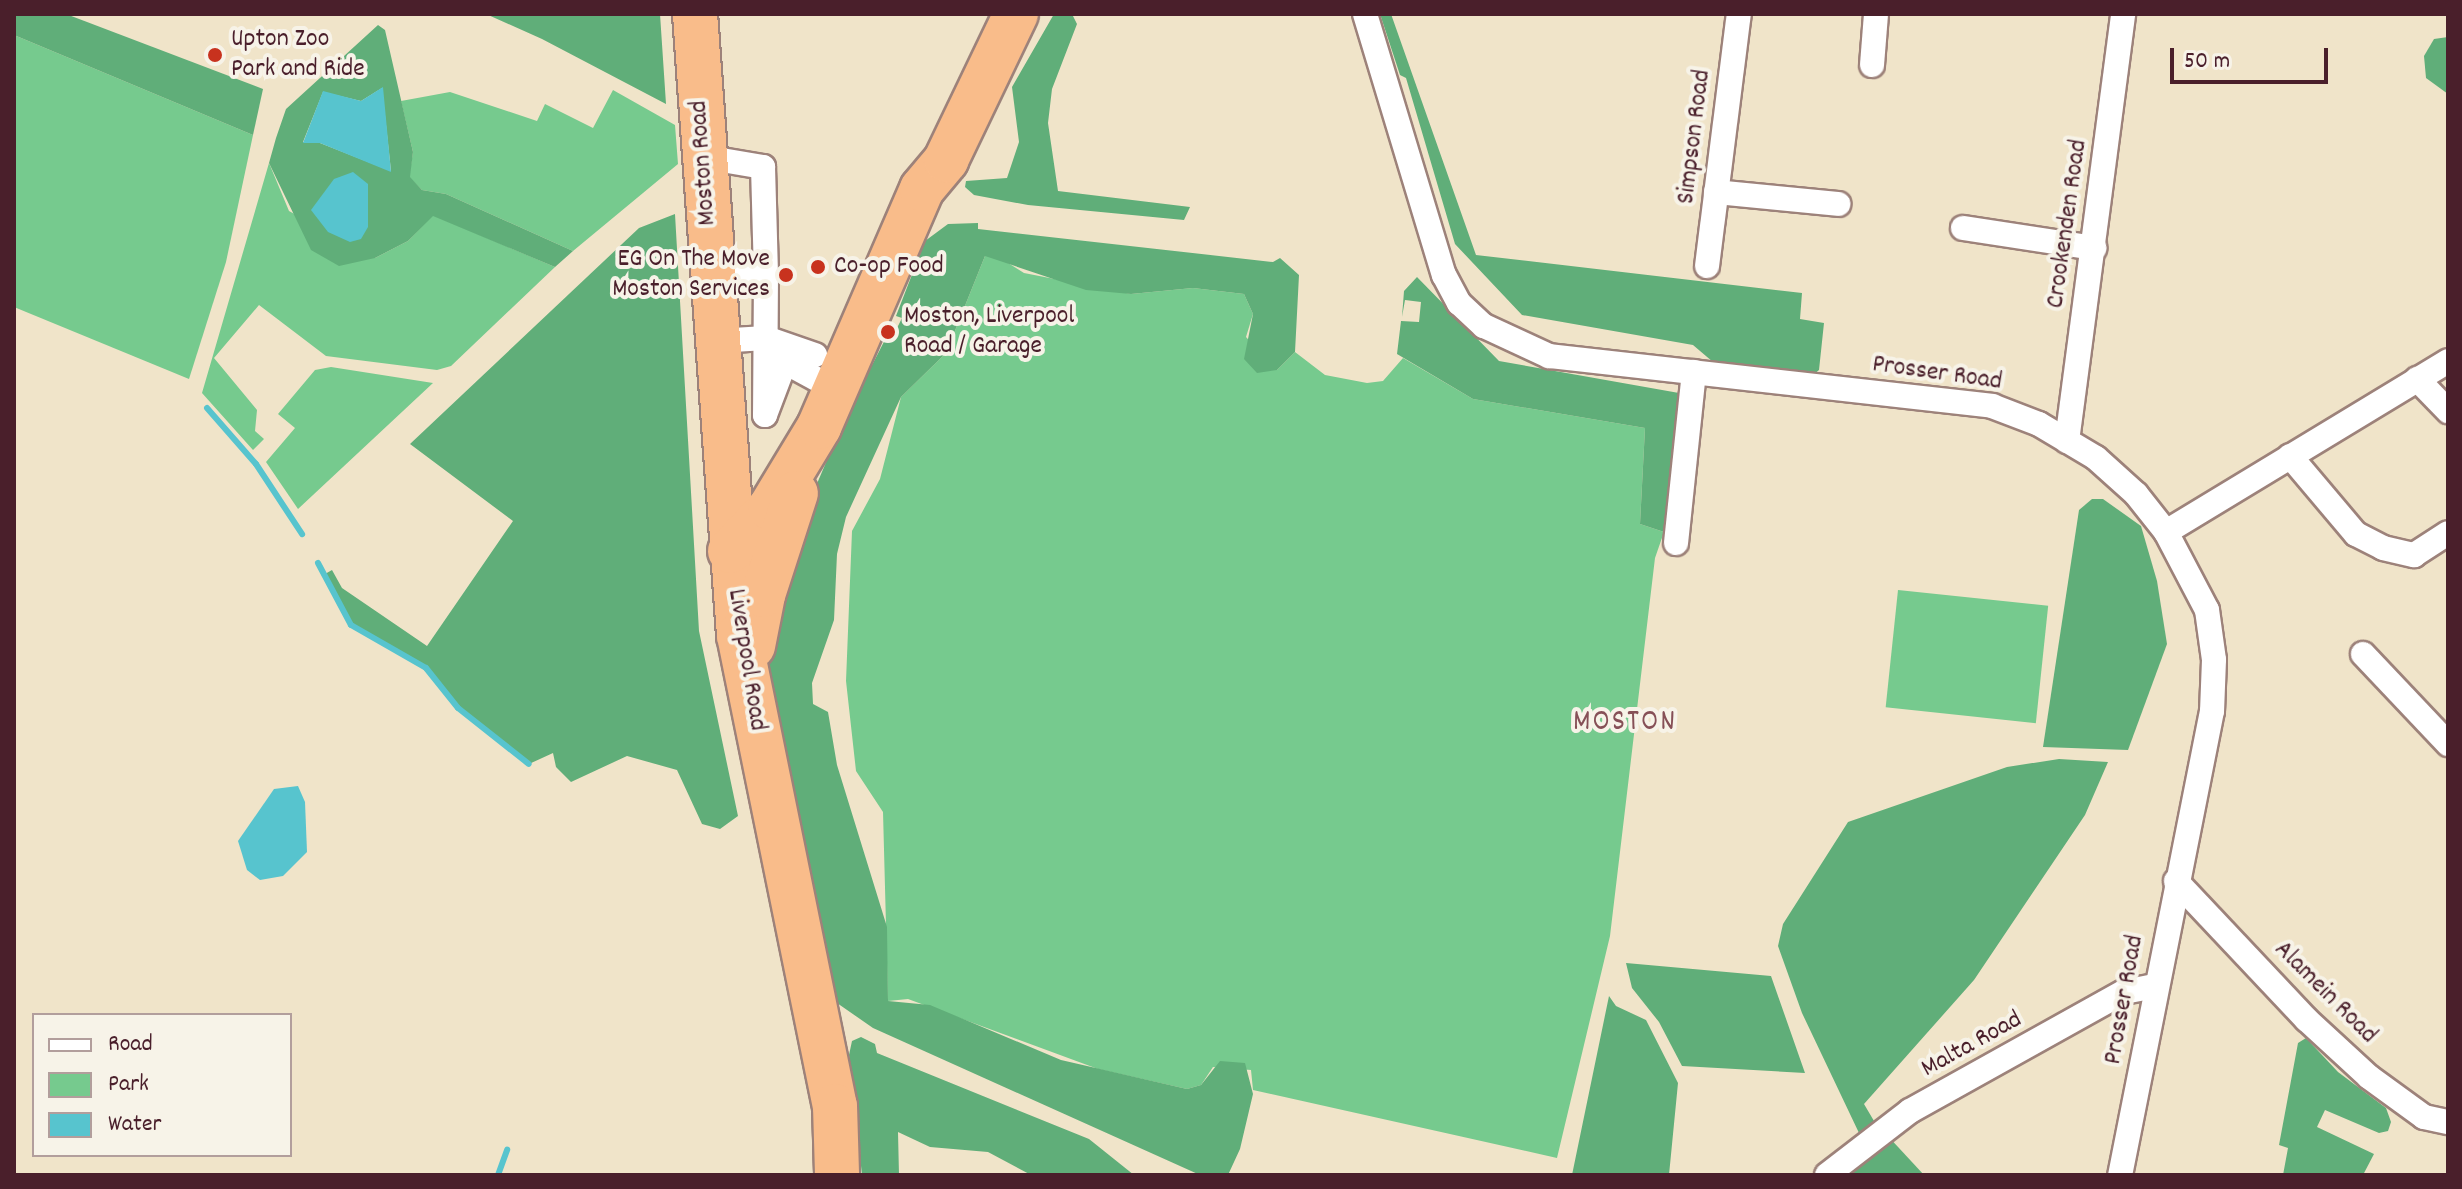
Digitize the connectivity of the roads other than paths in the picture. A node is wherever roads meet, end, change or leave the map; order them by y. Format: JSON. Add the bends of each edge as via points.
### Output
{"nodes":[{"id":1,"x":695,"y":14,"type":"edge"},
{"id":2,"x":986,"y":14,"type":"edge"},
{"id":3,"x":1016,"y":14,"type":"edge"},
{"id":4,"x":1365,"y":14,"type":"edge"},
{"id":5,"x":1739,"y":14,"type":"edge"},
{"id":6,"x":1876,"y":14,"type":"edge"},
{"id":7,"x":2123,"y":14,"type":"edge"},
{"id":8,"x":1872,"y":65,"type":"dead end"},
{"id":9,"x":704,"y":157,"type":"junction"},
{"id":10,"x":922,"y":189,"type":"junction"},
{"id":11,"x":1716,"y":192,"type":"junction"},
{"id":12,"x":1838,"y":204,"type":"dead end"},
{"id":13,"x":1963,"y":228,"type":"dead end"},
{"id":14,"x":2094,"y":248,"type":"junction"},
{"id":15,"x":1707,"y":266,"type":"dead end"},
{"id":16,"x":766,"y":275,"type":"junction"},
{"id":17,"x":712,"y":279,"type":"junction"},
{"id":18,"x":766,"y":338,"type":"junction"},
{"id":19,"x":716,"y":341,"type":"junction"},
{"id":20,"x":2448,"y":361,"type":"edge"},
{"id":21,"x":1694,"y":372,"type":"junction"},
{"id":22,"x":2417,"y":379,"type":"junction"},
{"id":23,"x":823,"y":390,"type":"junction"},
{"id":24,"x":2448,"y":411,"type":"edge"},
{"id":25,"x":2067,"y":441,"type":"junction"},
{"id":26,"x":2290,"y":456,"type":"junction"},
{"id":27,"x":2166,"y":532,"type":"junction"},
{"id":28,"x":2448,"y":533,"type":"edge"},
{"id":29,"x":1676,"y":543,"type":"dead end"},
{"id":30,"x":730,"y":551,"type":"junction"},
{"id":31,"x":2363,"y":654,"type":"dead end"},
{"id":32,"x":750,"y":700,"type":"junction"},
{"id":33,"x":2446,"y":737,"type":"edge"},
{"id":34,"x":2176,"y":881,"type":"junction"},
{"id":35,"x":2155,"y":986,"type":"junction"},
{"id":36,"x":2448,"y":1122,"type":"edge"},
{"id":37,"x":837,"y":1175,"type":"edge"},
{"id":38,"x":1827,"y":1175,"type":"edge"},
{"id":39,"x":2120,"y":1175,"type":"edge"}],
"edges":[{"from":1,"to":9,"type":"highway","name":"Moston Road"},
{"from":2,"to":10,"type":"highway","name":"Liverpool Road","via":[[925,152]]},
{"from":3,"to":10,"type":"highway","name":"Liverpool Road","via":[[946,160]]},
{"from":4,"to":21,"type":"street","name":"Prosser Road","via":[[1444,275],[1459,303],[1494,332],[1549,356]]},
{"from":5,"to":11,"type":"street","name":"Simpson Road"},
{"from":6,"to":8,"type":"street"},
{"from":7,"to":14,"type":"street","name":"Crookenden Road"},
{"from":9,"to":16,"type":"street","via":[[763,167]]},
{"from":9,"to":17,"type":"highway","name":"Moston Road"},
{"from":10,"to":23,"type":"highway","name":"Liverpool Road"},
{"from":11,"to":12,"type":"street"},
{"from":11,"to":15,"type":"street","name":"Simpson Road"},
{"from":13,"to":14,"type":"street"},
{"from":14,"to":25,"type":"street","name":"Crookenden Road"},
{"from":16,"to":17,"type":"street"},
{"from":16,"to":18,"type":"street"},
{"from":17,"to":19,"type":"highway","name":"Moston Road"},
{"from":18,"to":19,"type":"street"},
{"from":18,"to":23,"type":"street"},
{"from":18,"to":23,"type":"street","via":[[765,415],[785,362]]},
{"from":19,"to":30,"type":"highway","name":"Moston Road"},
{"from":20,"to":22,"type":"street"},
{"from":21,"to":25,"type":"street","name":"Prosser Road","via":[[1992,406]]},
{"from":21,"to":29,"type":"street"},
{"from":22,"to":24,"type":"street"},
{"from":22,"to":26,"type":"street"},
{"from":23,"to":30,"type":"highway","name":"Liverpool Road","via":[[770,508]]},
{"from":23,"to":32,"type":"highway","via":[[763,595]]},
{"from":25,"to":27,"type":"street","name":"Prosser Road","via":[[2096,458],[2136,494]]},
{"from":26,"to":27,"type":"street"},
{"from":26,"to":28,"type":"street","via":[[2356,534],[2383,548],[2414,555]]},
{"from":27,"to":34,"type":"street","name":"Prosser Road","via":[[2207,610],[2214,660],[2212,711]]},
{"from":30,"to":32,"type":"highway","name":"Liverpool Road"},
{"from":31,"to":33,"type":"street"},
{"from":32,"to":37,"type":"highway","name":"Liverpool Road","via":[[835,1106]]},
{"from":34,"to":35,"type":"street","name":"Prosser Road"},
{"from":34,"to":36,"type":"street","name":"Alamein Road","via":[[2306,1019],[2369,1077],[2424,1117]]},
{"from":35,"to":38,"type":"street","name":"Malta Road","via":[[2124,992],[1910,1111]]},
{"from":35,"to":39,"type":"street","name":"Prosser Road"}]}
